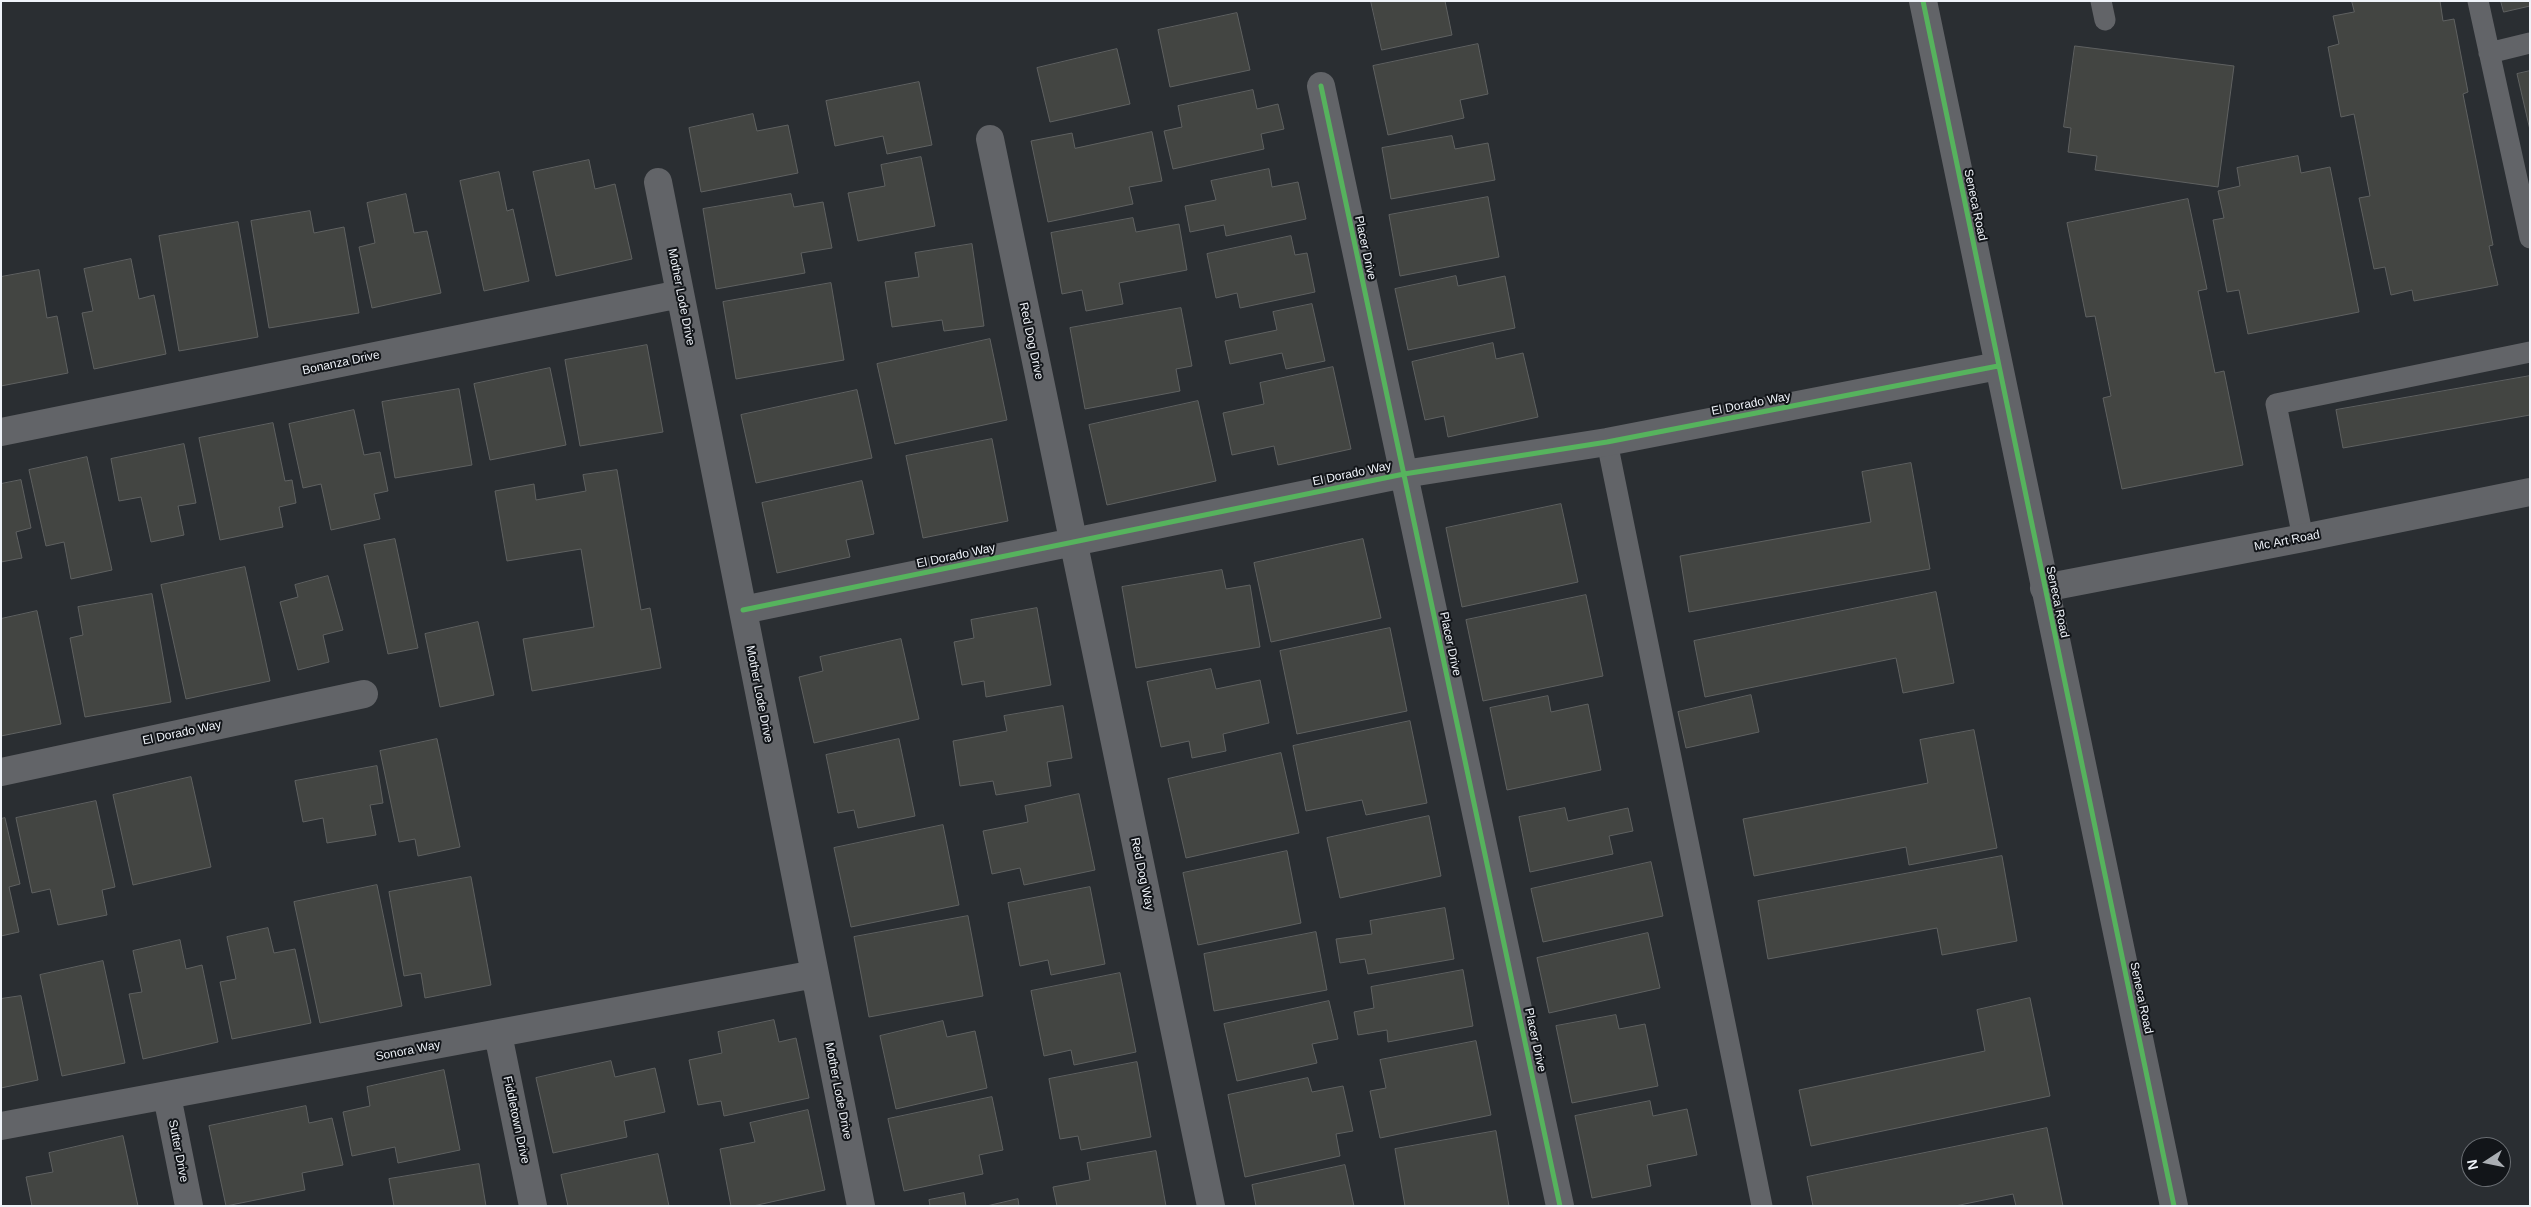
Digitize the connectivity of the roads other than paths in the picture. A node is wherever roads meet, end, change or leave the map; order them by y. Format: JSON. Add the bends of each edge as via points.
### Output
{"nodes":[{"id":1,"x":1923,"y":1,"type":"edge"},
{"id":2,"x":2478,"y":1,"type":"edge"},
{"id":3,"x":2530,"y":43,"type":"edge"},
{"id":4,"x":2490,"y":53,"type":"junction"},
{"id":5,"x":1321,"y":86,"type":"dead end"},
{"id":6,"x":990,"y":139,"type":"dead end"},
{"id":7,"x":658,"y":182,"type":"dead end"},
{"id":8,"x":2530,"y":238,"type":"edge"},
{"id":9,"x":680,"y":294,"type":"junction"},
{"id":10,"x":2530,"y":352,"type":"edge"},
{"id":11,"x":1998,"y":366,"type":"junction"},
{"id":12,"x":1,"y":432,"type":"edge"},
{"id":13,"x":1608,"y":442,"type":"junction"},
{"id":14,"x":1404,"y":474,"type":"junction"},
{"id":15,"x":2530,"y":492,"type":"edge"},
{"id":16,"x":2303,"y":538,"type":"junction"},
{"id":17,"x":1073,"y":542,"type":"junction"},
{"id":18,"x":2044,"y":588,"type":"junction"},
{"id":19,"x":743,"y":610,"type":"junction"},
{"id":20,"x":364,"y":694,"type":"dead end"},
{"id":21,"x":1,"y":772,"type":"edge"},
{"id":22,"x":815,"y":974,"type":"junction"},
{"id":23,"x":498,"y":1034,"type":"junction"},
{"id":24,"x":167,"y":1096,"type":"junction"},
{"id":25,"x":1,"y":1126,"type":"edge"},
{"id":26,"x":189,"y":1206,"type":"edge"},
{"id":27,"x":533,"y":1206,"type":"edge"},
{"id":28,"x":861,"y":1206,"type":"edge"},
{"id":29,"x":1211,"y":1206,"type":"edge"},
{"id":30,"x":1560,"y":1206,"type":"edge"},
{"id":31,"x":1762,"y":1206,"type":"edge"},
{"id":32,"x":2174,"y":1206,"type":"edge"}],
"edges":[{"from":1,"to":11,"type":"street","name":"Seneca Road"},
{"from":2,"to":4,"type":"lane"},
{"from":3,"to":4,"type":"lane"},
{"from":4,"to":8,"type":"lane"},
{"from":5,"to":14,"type":"street","name":"Placer Drive"},
{"from":6,"to":17,"type":"street","name":"Red Dog Drive"},
{"from":7,"to":9,"type":"street","name":"Mother Lode Drive"},
{"from":9,"to":12,"type":"street","name":"Bonanza Drive"},
{"from":9,"to":19,"type":"street","name":"Mother Lode Drive"},
{"from":10,"to":16,"type":"lane","via":[[2276,404]]},
{"from":11,"to":13,"type":"street","name":"El Dorado Way"},
{"from":11,"to":18,"type":"street","name":"Seneca Road"},
{"from":13,"to":14,"type":"street","name":"El Dorado Way"},
{"from":13,"to":31,"type":"lane"},
{"from":14,"to":17,"type":"street","name":"El Dorado Way"},
{"from":14,"to":30,"type":"street","name":"Placer Drive"},
{"from":15,"to":16,"type":"street","name":"Mc Art Road"},
{"from":16,"to":18,"type":"street","name":"Mc Art Road"},
{"from":17,"to":19,"type":"street","name":"El Dorado Way"},
{"from":17,"to":29,"type":"street","name":"Red Dog Way"},
{"from":18,"to":32,"type":"street","name":"Seneca Road"},
{"from":19,"to":22,"type":"street","name":"Mother Lode Drive"},
{"from":20,"to":21,"type":"street","name":"El Dorado Way"},
{"from":22,"to":23,"type":"street","name":"Sonora Way"},
{"from":22,"to":28,"type":"street","name":"Mother Lode Drive"},
{"from":23,"to":24,"type":"street","name":"Sonora Way"},
{"from":23,"to":27,"type":"street","name":"Fiddletown Drive"},
{"from":24,"to":25,"type":"street","name":"Sonora Way"},
{"from":24,"to":26,"type":"street","name":"Sutter Drive"}]}
